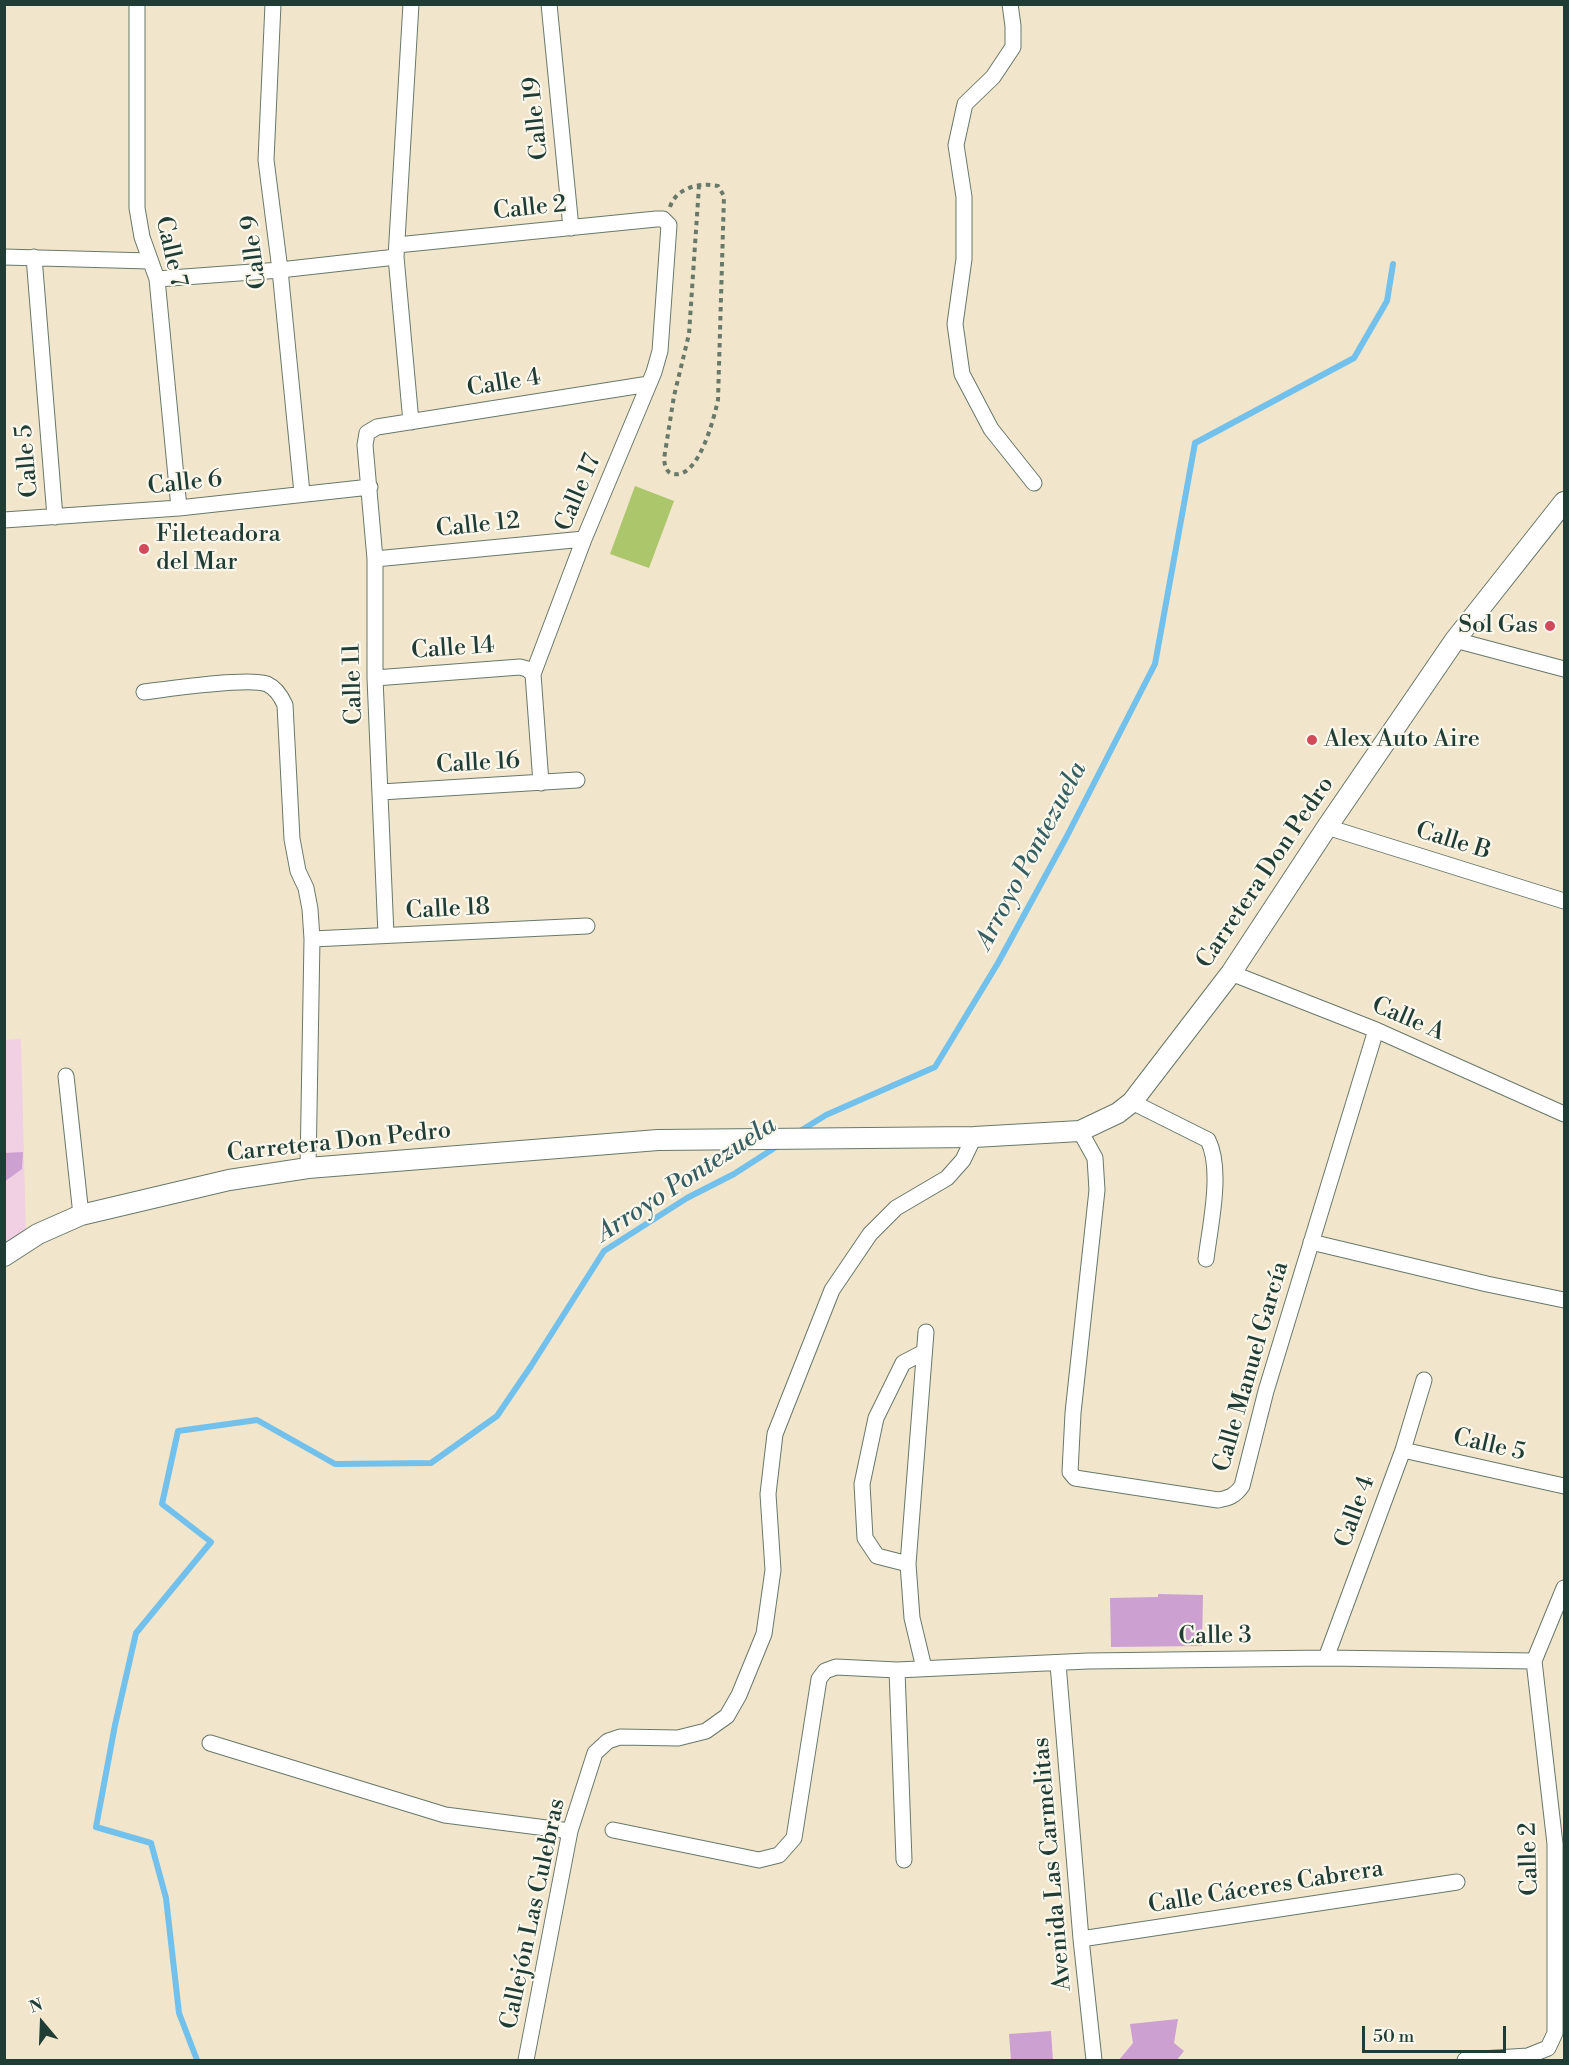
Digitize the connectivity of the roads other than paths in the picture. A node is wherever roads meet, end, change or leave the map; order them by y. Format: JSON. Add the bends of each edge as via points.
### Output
{"nodes":[{"id":1,"x":137,"y":4,"type":"edge"},
{"id":2,"x":273,"y":4,"type":"edge"},
{"id":3,"x":411,"y":4,"type":"edge"},
{"id":4,"x":549,"y":4,"type":"edge"},
{"id":5,"x":1010,"y":4,"type":"edge"},
{"id":6,"x":667,"y":221,"type":"joint"},
{"id":7,"x":571,"y":228,"type":"junction"},
{"id":8,"x":396,"y":251,"type":"junction"},
{"id":9,"x":4,"y":257,"type":"edge"},
{"id":10,"x":34,"y":257,"type":"junction"},
{"id":11,"x":150,"y":261,"type":"junction"},
{"id":12,"x":280,"y":270,"type":"junction"},
{"id":13,"x":157,"y":279,"type":"junction"},
{"id":14,"x":649,"y":384,"type":"junction"},
{"id":15,"x":411,"y":422,"type":"junction"},
{"id":16,"x":367,"y":433,"type":"joint"},
{"id":17,"x":1034,"y":483,"type":"dead end"},
{"id":18,"x":370,"y":487,"type":"junction"},
{"id":19,"x":302,"y":493,"type":"junction"},
{"id":20,"x":1564,"y":502,"type":"edge"},
{"id":21,"x":179,"y":508,"type":"junction"},
{"id":22,"x":55,"y":517,"type":"junction"},
{"id":23,"x":4,"y":520,"type":"edge"},
{"id":24,"x":585,"y":539,"type":"junction"},
{"id":25,"x":375,"y":559,"type":"junction"},
{"id":26,"x":1455,"y":640,"type":"junction"},
{"id":27,"x":1564,"y":669,"type":"edge"},
{"id":28,"x":533,"y":674,"type":"junction"},
{"id":29,"x":375,"y":678,"type":"junction"},
{"id":30,"x":144,"y":692,"type":"dead end"},
{"id":31,"x":577,"y":780,"type":"dead end"},
{"id":32,"x":542,"y":783,"type":"junction"},
{"id":33,"x":381,"y":792,"type":"junction"},
{"id":34,"x":1327,"y":827,"type":"junction"},
{"id":35,"x":1564,"y":901,"type":"edge"},
{"id":36,"x":586,"y":926,"type":"dead end"},
{"id":37,"x":386,"y":936,"type":"junction"},
{"id":38,"x":312,"y":939,"type":"junction"},
{"id":39,"x":1231,"y":973,"type":"junction"},
{"id":40,"x":1376,"y":1030,"type":"junction"},
{"id":41,"x":66,"y":1076,"type":"dead end"},
{"id":42,"x":1132,"y":1102,"type":"junction"},
{"id":43,"x":1564,"y":1114,"type":"edge"},
{"id":44,"x":1080,"y":1131,"type":"junction"},
{"id":45,"x":974,"y":1137,"type":"junction"},
{"id":46,"x":308,"y":1168,"type":"junction"},
{"id":47,"x":81,"y":1215,"type":"junction"},
{"id":48,"x":1311,"y":1242,"type":"junction"},
{"id":49,"x":4,"y":1256,"type":"edge"},
{"id":50,"x":1206,"y":1259,"type":"dead end"},
{"id":51,"x":1564,"y":1300,"type":"edge"},
{"id":52,"x":926,"y":1332,"type":"dead end"},
{"id":53,"x":924,"y":1352,"type":"junction"},
{"id":54,"x":1424,"y":1380,"type":"dead end"},
{"id":55,"x":1403,"y":1450,"type":"junction"},
{"id":56,"x":1564,"y":1486,"type":"edge"},
{"id":57,"x":908,"y":1564,"type":"junction"},
{"id":58,"x":1564,"y":1588,"type":"edge"},
{"id":59,"x":1326,"y":1658,"type":"junction"},
{"id":60,"x":1534,"y":1661,"type":"junction"},
{"id":61,"x":1058,"y":1664,"type":"junction"},
{"id":62,"x":924,"y":1668,"type":"junction"},
{"id":63,"x":897,"y":1670,"type":"junction"},
{"id":64,"x":210,"y":1743,"type":"dead end"},
{"id":65,"x":613,"y":1830,"type":"dead end"},
{"id":66,"x":570,"y":1831,"type":"junction"},
{"id":67,"x":904,"y":1860,"type":"dead end"},
{"id":68,"x":1457,"y":1882,"type":"dead end"},
{"id":69,"x":1081,"y":1939,"type":"junction"},
{"id":70,"x":1471,"y":2060,"type":"edge"},
{"id":71,"x":526,"y":2061,"type":"edge"},
{"id":72,"x":1094,"y":2061,"type":"edge"},
{"id":73,"x":1464,"y":2061,"type":"edge"}],
"edges":[{"from":1,"to":11,"type":"street","name":"Calle 7","via":[[137,208]]},
{"from":2,"to":12,"type":"street","name":"Calle 9","via":[[266,160]]},
{"from":3,"to":8,"type":"street"},
{"from":4,"to":7,"type":"street","name":"Calle 19"},
{"from":5,"to":17,"type":"street","via":[[1013,47],[993,78],[965,104],[956,145],[964,197],[964,259],[956,324],[962,374],[991,429]]},
{"from":6,"to":7,"type":"street","name":"Calle 2"},
{"from":6,"to":14,"type":"street","name":"Calle 17","via":[[670,230],[660,351]]},
{"from":7,"to":8,"type":"street","name":"Calle 2"},
{"from":8,"to":12,"type":"street","name":"Calle 2"},
{"from":8,"to":15,"type":"street"},
{"from":9,"to":10,"type":"street"},
{"from":10,"to":11,"type":"street"},
{"from":10,"to":22,"type":"street","name":"Calle 5"},
{"from":11,"to":13,"type":"street","name":"Calle 7"},
{"from":12,"to":13,"type":"street","name":"Calle 2"},
{"from":12,"to":19,"type":"street","name":"Calle 9"},
{"from":13,"to":21,"type":"street","name":"Calle 7"},
{"from":14,"to":15,"type":"street","name":"Calle 4"},
{"from":14,"to":24,"type":"street","name":"Calle 17"},
{"from":15,"to":16,"type":"street","name":"Calle 4","via":[[377,427]]},
{"from":16,"to":18,"type":"street","name":"Calle 11"},
{"from":18,"to":19,"type":"street","name":"Calle 6"},
{"from":18,"to":25,"type":"street","name":"Calle 11"},
{"from":19,"to":21,"type":"street","name":"Calle 6"},
{"from":20,"to":26,"type":"street","name":"Carretera Don Pedro"},
{"from":21,"to":22,"type":"street","name":"Calle 6"},
{"from":22,"to":23,"type":"street","name":"Calle 6"},
{"from":24,"to":25,"type":"street","name":"Calle 12"},
{"from":24,"to":28,"type":"street","name":"Calle 17"},
{"from":25,"to":29,"type":"street","name":"Calle 11"},
{"from":26,"to":27,"type":"street"},
{"from":26,"to":34,"type":"street","name":"Carretera Don Pedro"},
{"from":28,"to":29,"type":"street","name":"Calle 14","via":[[520,667]]},
{"from":28,"to":32,"type":"street","name":"Calle 17"},
{"from":29,"to":33,"type":"street","name":"Calle 11"},
{"from":30,"to":38,"type":"street","via":[[256,682],[278,691],[287,711],[292,839],[298,871],[306,888]]},
{"from":31,"to":32,"type":"street","name":"Calle 16"},
{"from":32,"to":33,"type":"street","name":"Calle 16"},
{"from":33,"to":37,"type":"street","name":"Calle 11"},
{"from":34,"to":35,"type":"street","name":"Calle B"},
{"from":34,"to":39,"type":"street","name":"Carretera Don Pedro"},
{"from":36,"to":37,"type":"street","name":"Calle 18"},
{"from":37,"to":38,"type":"street","name":"Calle 18"},
{"from":38,"to":46,"type":"street"},
{"from":39,"to":40,"type":"street","name":"Calle A"},
{"from":39,"to":42,"type":"street","name":"Carretera Don Pedro"},
{"from":40,"to":43,"type":"street","name":"Calle A"},
{"from":40,"to":48,"type":"street","name":"Calle Manuel García"},
{"from":41,"to":47,"type":"street"},
{"from":42,"to":44,"type":"street","name":"Carretera Don Pedro"},
{"from":42,"to":50,"type":"street","via":[[1208,1140],[1214,1151]]},
{"from":44,"to":45,"type":"street","name":"Carretera Don Pedro"},
{"from":44,"to":48,"type":"street","name":"Calle Manuel García","via":[[1095,1158],[1097,1190],[1073,1413],[1070,1472],[1075,1478],[1218,1500],[1238,1492]]},
{"from":45,"to":46,"type":"street","name":"Carretera Don Pedro","via":[[657,1140]]},
{"from":45,"to":66,"type":"street","name":"Callejón Las Culebras","via":[[963,1160],[947,1178],[896,1208],[870,1234],[832,1290],[775,1434],[768,1494],[774,1570],[765,1634],[727,1716],[706,1731],[678,1738],[621,1737],[608,1742],[595,1753]]},
{"from":46,"to":47,"type":"street","name":"Carretera Don Pedro","via":[[229,1180]]},
{"from":47,"to":49,"type":"street","name":"Carretera Don Pedro","via":[[38,1234]]},
{"from":48,"to":51,"type":"street"},
{"from":52,"to":53,"type":"street"},
{"from":53,"to":57,"type":"street"},
{"from":53,"to":57,"type":"street","via":[[903,1363],[876,1418],[862,1484],[865,1538],[877,1556]]},
{"from":54,"to":55,"type":"street","name":"Calle 4"},
{"from":55,"to":56,"type":"street","name":"Calle 5"},
{"from":55,"to":59,"type":"street","name":"Calle 4"},
{"from":57,"to":62,"type":"street","via":[[912,1618]]},
{"from":58,"to":60,"type":"street","name":"Calle 2"},
{"from":59,"to":60,"type":"street","name":"Calle 3"},
{"from":59,"to":61,"type":"street","name":"Calle 3"},
{"from":60,"to":70,"type":"street","name":"Calle 2","via":[[1555,1844],[1555,2033],[1548,2048],[1528,2056]]},
{"from":61,"to":62,"type":"street","name":"Calle 3"},
{"from":61,"to":69,"type":"street","name":"Avenida Las Carmelitas"},
{"from":62,"to":63,"type":"street","name":"Calle 3"},
{"from":63,"to":65,"type":"street","name":"Calle 3","via":[[836,1667],[825,1671],[819,1679],[794,1838],[780,1855],[759,1860]]},
{"from":63,"to":67,"type":"street"},
{"from":64,"to":66,"type":"street","via":[[445,1815]]},
{"from":66,"to":71,"type":"street","name":"Callejón Las Culebras"},
{"from":68,"to":69,"type":"street","name":"Calle Cáceres Cabrera"},
{"from":69,"to":72,"type":"street","name":"Avenida Las Carmelitas"},
{"from":70,"to":73,"type":"street","name":"Calle 2"}]}
